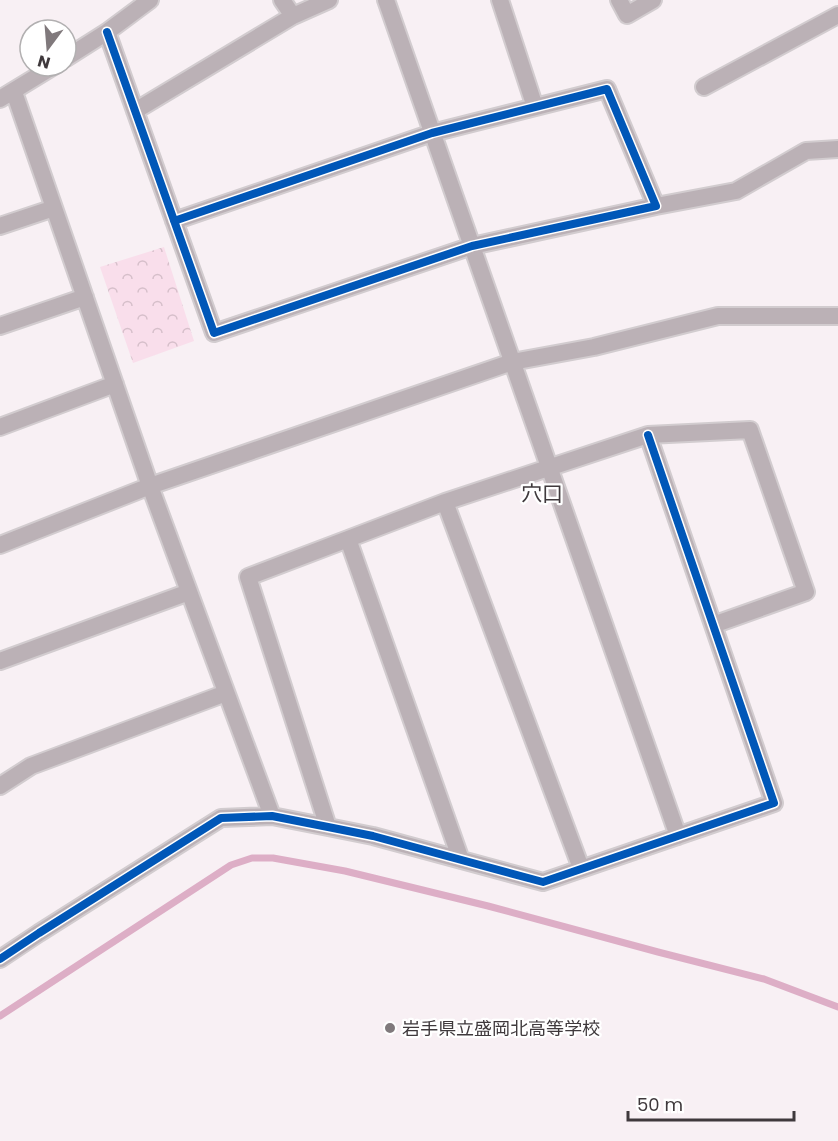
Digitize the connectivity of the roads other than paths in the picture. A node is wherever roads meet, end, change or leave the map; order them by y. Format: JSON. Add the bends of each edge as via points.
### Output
{"nodes":[{"id":1,"x":150,"y":0,"type":"edge"},
{"id":2,"x":282,"y":0,"type":"edge"},
{"id":3,"x":329,"y":0,"type":"edge"},
{"id":4,"x":386,"y":0,"type":"edge"},
{"id":5,"x":500,"y":0,"type":"edge"},
{"id":6,"x":619,"y":0,"type":"edge"},
{"id":7,"x":653,"y":0,"type":"edge"},
{"id":8,"x":838,"y":15,"type":"edge"},
{"id":9,"x":293,"y":16,"type":"junction"},
{"id":10,"x":107,"y":32,"type":"junction"},
{"id":11,"x":78,"y":50,"type":"edge"},
{"id":12,"x":35,"y":78,"type":"edge"},
{"id":13,"x":704,"y":87,"type":"dead end"},
{"id":14,"x":7,"y":95,"type":"edge"},
{"id":15,"x":535,"y":107,"type":"junction"},
{"id":16,"x":135,"y":111,"type":"junction"},
{"id":17,"x":432,"y":133,"type":"junction"},
{"id":18,"x":838,"y":149,"type":"edge"},
{"id":19,"x":656,"y":206,"type":"junction"},
{"id":20,"x":54,"y":208,"type":"junction"},
{"id":21,"x":174,"y":220,"type":"junction"},
{"id":22,"x":0,"y":226,"type":"edge"},
{"id":23,"x":472,"y":246,"type":"junction"},
{"id":24,"x":85,"y":297,"type":"junction"},
{"id":25,"x":838,"y":316,"type":"edge"},
{"id":26,"x":0,"y":326,"type":"edge"},
{"id":27,"x":512,"y":362,"type":"junction"},
{"id":28,"x":115,"y":384,"type":"junction"},
{"id":29,"x":0,"y":427,"type":"edge"},
{"id":30,"x":648,"y":435,"type":"junction"},
{"id":31,"x":551,"y":467,"type":"junction"},
{"id":32,"x":150,"y":486,"type":"junction"},
{"id":33,"x":445,"y":502,"type":"junction"},
{"id":34,"x":348,"y":539,"type":"junction"},
{"id":35,"x":0,"y":545,"type":"edge"},
{"id":36,"x":189,"y":592,"type":"junction"},
{"id":37,"x":713,"y":626,"type":"junction"},
{"id":38,"x":0,"y":661,"type":"edge"},
{"id":39,"x":226,"y":693,"type":"junction"},
{"id":40,"x":0,"y":786,"type":"edge"},
{"id":41,"x":272,"y":816,"type":"junction"},
{"id":42,"x":328,"y":826,"type":"junction"},
{"id":43,"x":678,"y":836,"type":"junction"},
{"id":44,"x":462,"y":860,"type":"junction"},
{"id":45,"x":581,"y":868,"type":"junction"},
{"id":46,"x":0,"y":959,"type":"edge"}],
"edges":[{"from":1,"to":10,"type":"street"},
{"from":2,"to":9,"type":"street"},
{"from":3,"to":9,"type":"street"},
{"from":4,"to":17,"type":"street"},
{"from":5,"to":15,"type":"street"},
{"from":6,"to":7,"type":"street","via":[[627,15]]},
{"from":8,"to":13,"type":"street"},
{"from":9,"to":16,"type":"street"},
{"from":10,"to":11,"type":"street"},
{"from":10,"to":16,"type":"street"},
{"from":12,"to":14,"type":"street"},
{"from":14,"to":20,"type":"street"},
{"from":15,"to":17,"type":"street"},
{"from":15,"to":19,"type":"street","via":[[607,89]]},
{"from":16,"to":21,"type":"street"},
{"from":17,"to":21,"type":"street"},
{"from":17,"to":23,"type":"street"},
{"from":18,"to":19,"type":"street","via":[[806,152],[736,191]]},
{"from":19,"to":23,"type":"street"},
{"from":20,"to":22,"type":"street"},
{"from":20,"to":24,"type":"street"},
{"from":21,"to":23,"type":"street","via":[[214,333]]},
{"from":23,"to":27,"type":"street"},
{"from":24,"to":26,"type":"street"},
{"from":24,"to":28,"type":"street"},
{"from":25,"to":27,"type":"street","via":[[718,316],[594,347]]},
{"from":27,"to":31,"type":"street"},
{"from":27,"to":32,"type":"street"},
{"from":28,"to":29,"type":"street"},
{"from":28,"to":32,"type":"street"},
{"from":30,"to":31,"type":"street"},
{"from":30,"to":37,"type":"street"},
{"from":30,"to":37,"type":"street","via":[[750,430],[806,592]]},
{"from":31,"to":33,"type":"street"},
{"from":31,"to":43,"type":"street"},
{"from":32,"to":35,"type":"street"},
{"from":32,"to":36,"type":"street"},
{"from":33,"to":34,"type":"street"},
{"from":33,"to":45,"type":"street"},
{"from":34,"to":42,"type":"street","via":[[248,577]]},
{"from":34,"to":44,"type":"street"},
{"from":36,"to":38,"type":"street"},
{"from":36,"to":39,"type":"street"},
{"from":37,"to":43,"type":"street","via":[[774,803]]},
{"from":39,"to":40,"type":"street","via":[[31,766]]},
{"from":39,"to":41,"type":"street"},
{"from":41,"to":42,"type":"street"},
{"from":41,"to":46,"type":"street","via":[[221,818]]},
{"from":42,"to":44,"type":"street"},
{"from":43,"to":45,"type":"street"},
{"from":44,"to":45,"type":"street","via":[[543,882]]}]}
